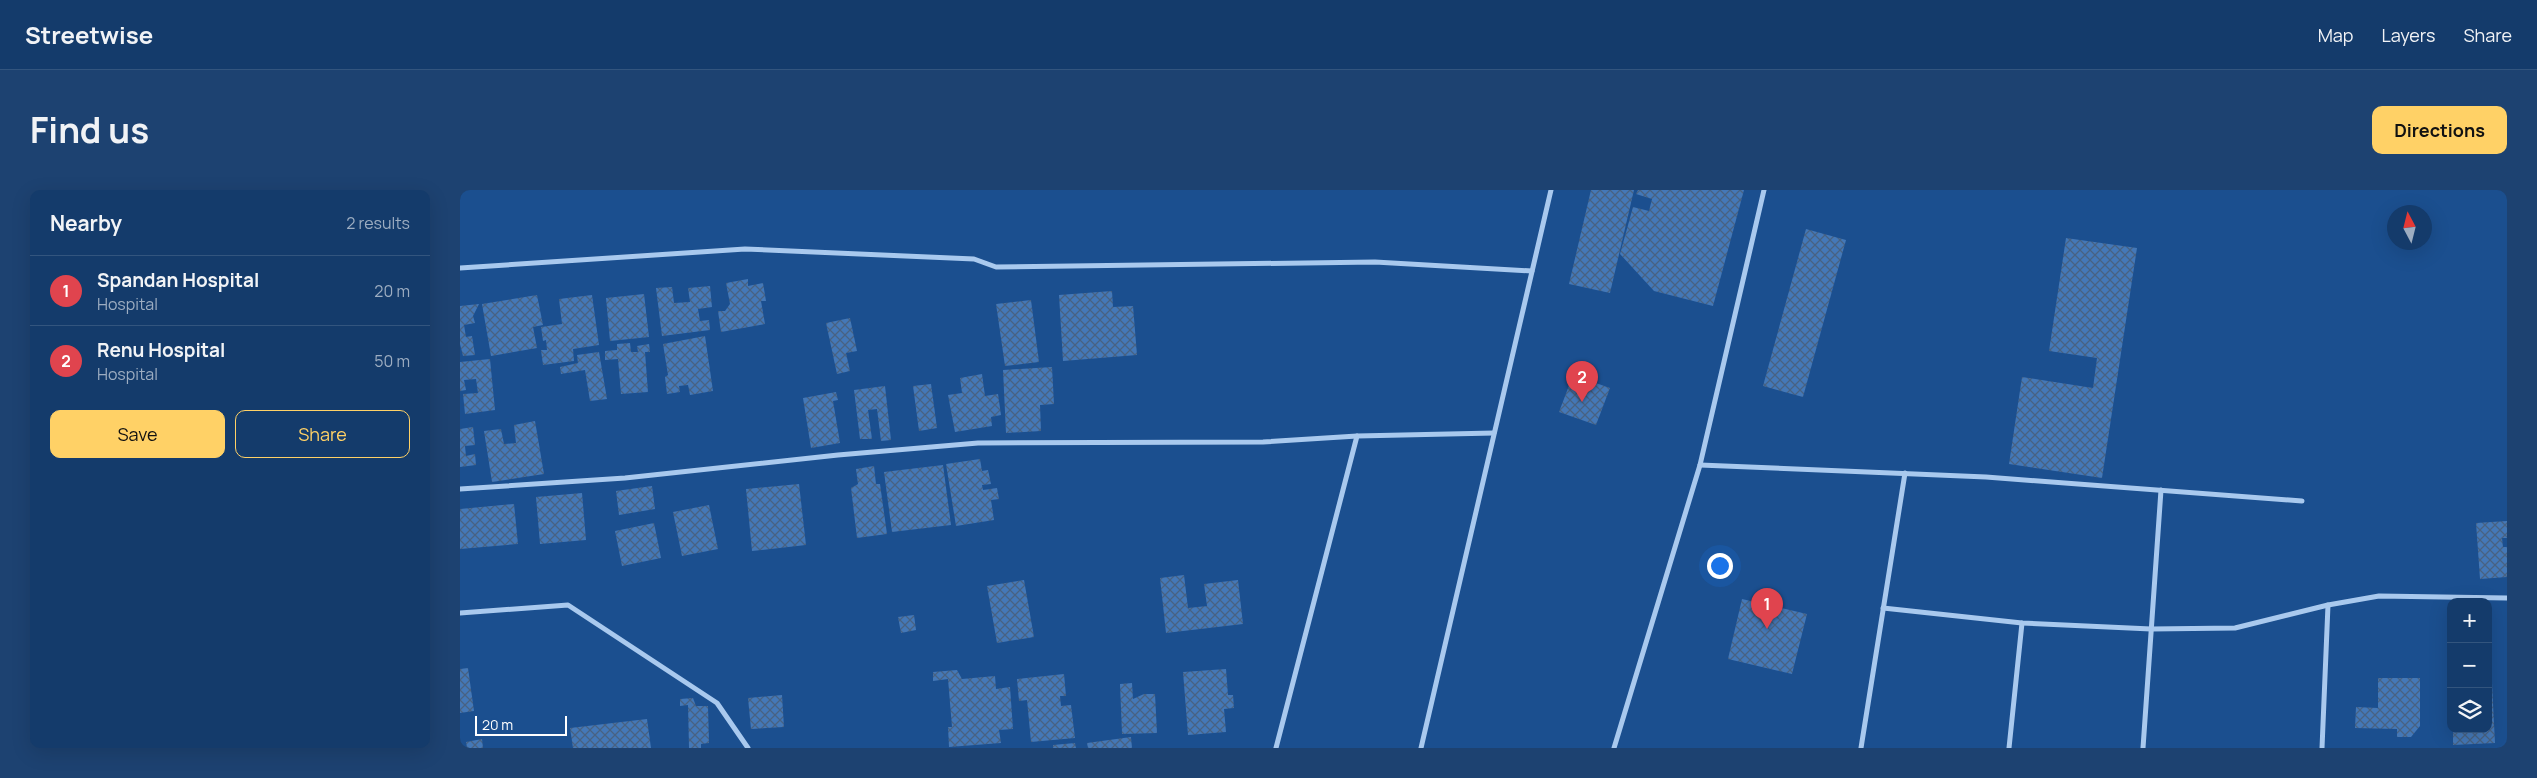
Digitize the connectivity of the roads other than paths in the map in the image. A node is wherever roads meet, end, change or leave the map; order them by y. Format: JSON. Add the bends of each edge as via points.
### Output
{"nodes":[{"id":1,"x":1551,"y":190,"type":"edge"},
{"id":2,"x":1764,"y":190,"type":"edge"},
{"id":3,"x":460,"y":268,"type":"edge"},
{"id":4,"x":1532,"y":271,"type":"junction"},
{"id":5,"x":1494,"y":433,"type":"junction"},
{"id":6,"x":1357,"y":436,"type":"junction"},
{"id":7,"x":1700,"y":465,"type":"junction"},
{"id":8,"x":1905,"y":473,"type":"junction"},
{"id":9,"x":460,"y":489,"type":"edge"},
{"id":10,"x":2161,"y":490,"type":"junction"},
{"id":11,"x":2302,"y":501,"type":"dead end"},
{"id":12,"x":2507,"y":598,"type":"edge"},
{"id":13,"x":2328,"y":605,"type":"junction"},
{"id":14,"x":1883,"y":608,"type":"junction"},
{"id":15,"x":460,"y":613,"type":"edge"},
{"id":16,"x":2022,"y":623,"type":"junction"},
{"id":17,"x":2151,"y":629,"type":"junction"},
{"id":18,"x":748,"y":748,"type":"edge"},
{"id":19,"x":1276,"y":748,"type":"edge"},
{"id":20,"x":1420,"y":748,"type":"edge"},
{"id":21,"x":1614,"y":748,"type":"edge"},
{"id":22,"x":1861,"y":748,"type":"edge"},
{"id":23,"x":2009,"y":748,"type":"edge"},
{"id":24,"x":2142,"y":748,"type":"edge"},
{"id":25,"x":2322,"y":748,"type":"edge"}],
"edges":[{"from":1,"to":4,"type":"street"},
{"from":2,"to":7,"type":"street"},
{"from":3,"to":4,"type":"street","via":[[745,248],[974,259],[996,267],[1375,262]]},
{"from":4,"to":5,"type":"street"},
{"from":5,"to":6,"type":"street"},
{"from":5,"to":20,"type":"street"},
{"from":6,"to":9,"type":"street","via":[[1262,442],[978,443],[625,478]]},
{"from":6,"to":19,"type":"street"},
{"from":7,"to":8,"type":"street"},
{"from":7,"to":21,"type":"street"},
{"from":8,"to":10,"type":"street"},
{"from":8,"to":14,"type":"street"},
{"from":10,"to":11,"type":"street"},
{"from":10,"to":17,"type":"street"},
{"from":12,"to":13,"type":"street","via":[[2379,596]]},
{"from":13,"to":17,"type":"street","via":[[2235,628]]},
{"from":13,"to":25,"type":"street"},
{"from":14,"to":16,"type":"street"},
{"from":14,"to":22,"type":"street"},
{"from":15,"to":18,"type":"street","via":[[568,605],[717,703]]},
{"from":16,"to":17,"type":"street"},
{"from":16,"to":23,"type":"street"},
{"from":17,"to":24,"type":"street"}]}
